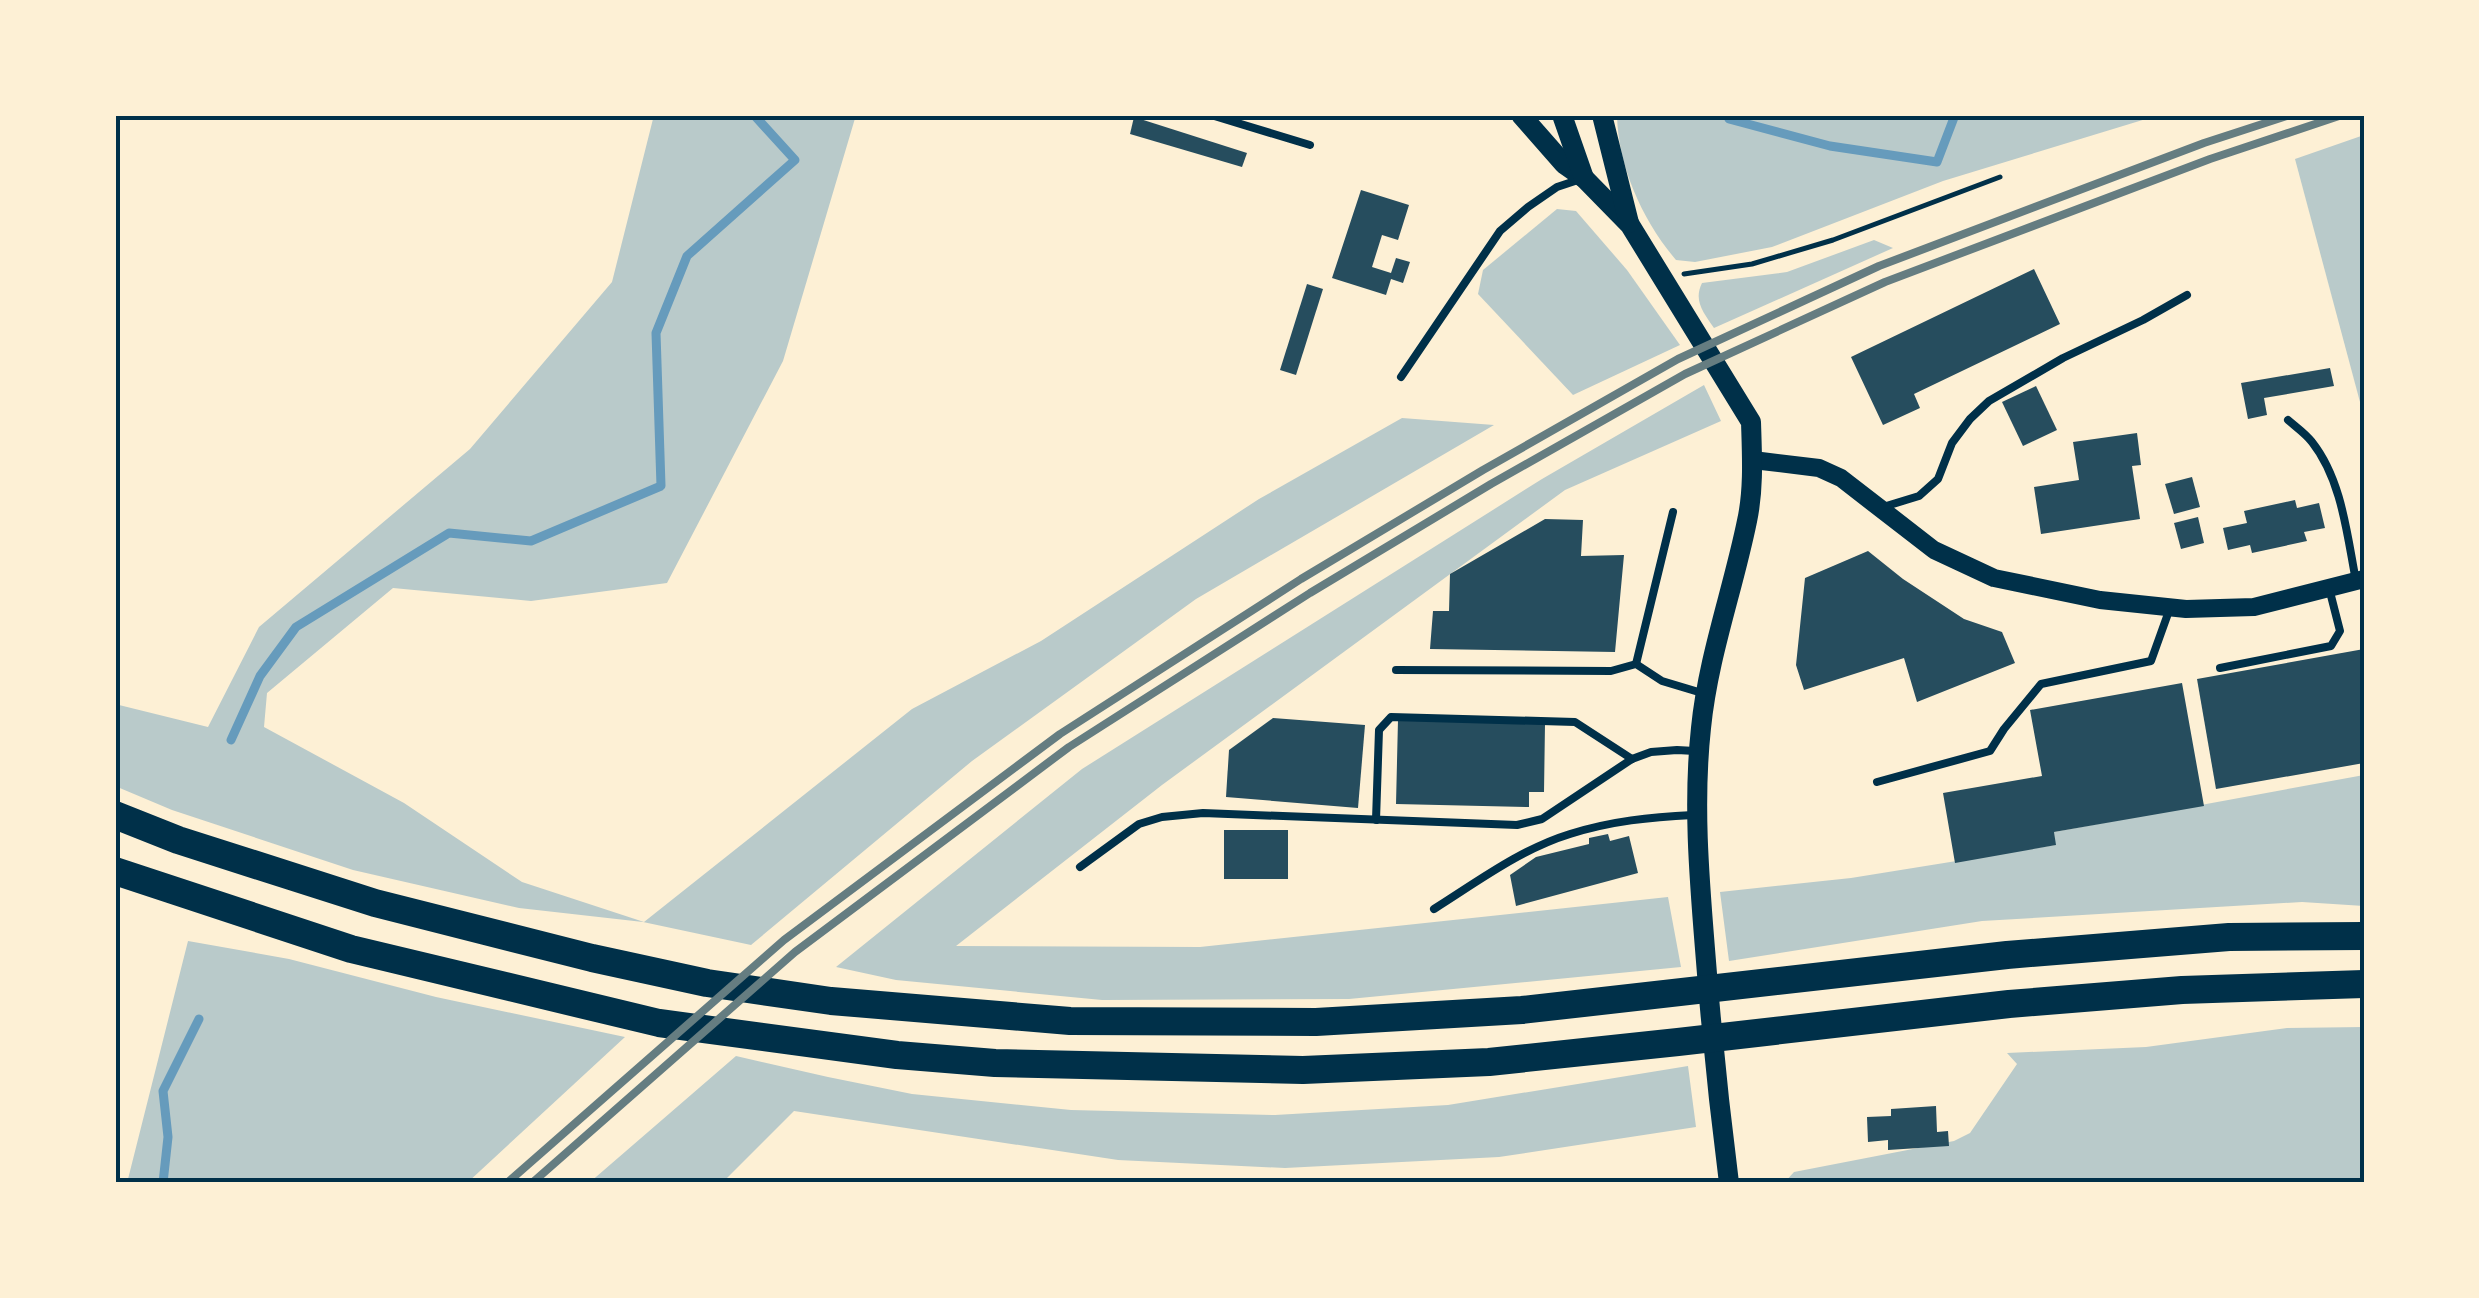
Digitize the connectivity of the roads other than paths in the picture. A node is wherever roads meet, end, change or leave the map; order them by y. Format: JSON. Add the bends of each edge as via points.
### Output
{"nodes":[{"id":1,"x":1211,"y":115,"type":"edge"},
{"id":2,"x":1521,"y":115,"type":"edge"},
{"id":3,"x":1562,"y":115,"type":"edge"},
{"id":4,"x":1602,"y":115,"type":"edge"},
{"id":5,"x":1310,"y":145,"type":"dead end"},
{"id":6,"x":1584,"y":178,"type":"junction"},
{"id":7,"x":1630,"y":226,"type":"junction"},
{"id":8,"x":2187,"y":295,"type":"dead end"},
{"id":9,"x":1402,"y":378,"type":"dead end"},
{"id":10,"x":2288,"y":420,"type":"dead end"},
{"id":11,"x":1753,"y":460,"type":"junction"},
{"id":12,"x":1878,"y":508,"type":"junction"},
{"id":13,"x":1672,"y":512,"type":"dead end"},
{"id":14,"x":2360,"y":580,"type":"edge"},
{"id":15,"x":2328,"y":588,"type":"junction"},
{"id":16,"x":2170,"y":608,"type":"junction"},
{"id":17,"x":1636,"y":664,"type":"junction"},
{"id":18,"x":2220,"y":668,"type":"dead end"},
{"id":19,"x":1396,"y":670,"type":"dead end"},
{"id":20,"x":1706,"y":694,"type":"junction"},
{"id":21,"x":1700,"y":752,"type":"junction"},
{"id":22,"x":1632,"y":758,"type":"junction"},
{"id":23,"x":1877,"y":782,"type":"dead end"},
{"id":24,"x":115,"y":815,"type":"edge"},
{"id":25,"x":1698,"y":815,"type":"junction"},
{"id":26,"x":1376,"y":820,"type":"junction"},
{"id":27,"x":1080,"y":866,"type":"dead end"},
{"id":28,"x":115,"y":871,"type":"edge"},
{"id":29,"x":1434,"y":909,"type":"dead end"},
{"id":30,"x":2364,"y":936,"type":"edge"},
{"id":31,"x":2364,"y":984,"type":"edge"},
{"id":32,"x":1729,"y":1183,"type":"edge"}],
"edges":[{"from":1,"to":5,"type":"lane"},
{"from":2,"to":6,"type":"main road"},
{"from":3,"to":6,"type":"main road"},
{"from":4,"to":7,"type":"main road"},
{"from":6,"to":7,"type":"main road"},
{"from":6,"to":9,"type":"lane","via":[[1558,187],[1500,231]]},
{"from":7,"to":11,"type":"main road","via":[[1751,422]]},
{"from":8,"to":12,"type":"lane","via":[[1989,401],[1952,443],[1938,479],[1920,496]]},
{"from":10,"to":14,"type":"lane","via":[[2326,466]]},
{"from":11,"to":12,"type":"street","via":[[1818,468]]},
{"from":11,"to":20,"type":"main road","via":[[1748,518]]},
{"from":12,"to":16,"type":"street","via":[[1934,550],[1994,578]]},
{"from":13,"to":17,"type":"lane"},
{"from":14,"to":15,"type":"street"},
{"from":15,"to":16,"type":"street","via":[[2254,607]]},
{"from":15,"to":18,"type":"lane","via":[[2340,631],[2331,646]]},
{"from":16,"to":23,"type":"lane","via":[[2151,661],[2041,684],[1990,750]]},
{"from":17,"to":19,"type":"lane","via":[[1611,671]]},
{"from":17,"to":20,"type":"lane","via":[[1662,681]]},
{"from":20,"to":21,"type":"main road"},
{"from":21,"to":22,"type":"lane"},
{"from":21,"to":25,"type":"main road"},
{"from":22,"to":26,"type":"lane","via":[[1542,820]]},
{"from":22,"to":26,"type":"lane","via":[[1574,722],[1391,717],[1379,730]]},
{"from":24,"to":30,"type":"highway","via":[[375,903],[707,984],[1070,1021],[1316,1022],[1522,1010],[2007,955],[2229,938]]},
{"from":25,"to":29,"type":"lane","via":[[1631,819],[1568,834]]},
{"from":25,"to":32,"type":"main road"},
{"from":26,"to":27,"type":"lane","via":[[1162,817],[1139,824]]},
{"from":28,"to":31,"type":"highway","via":[[351,949],[659,1023],[995,1064],[1303,1070],[1488,1062],[2047,1001]]}]}
